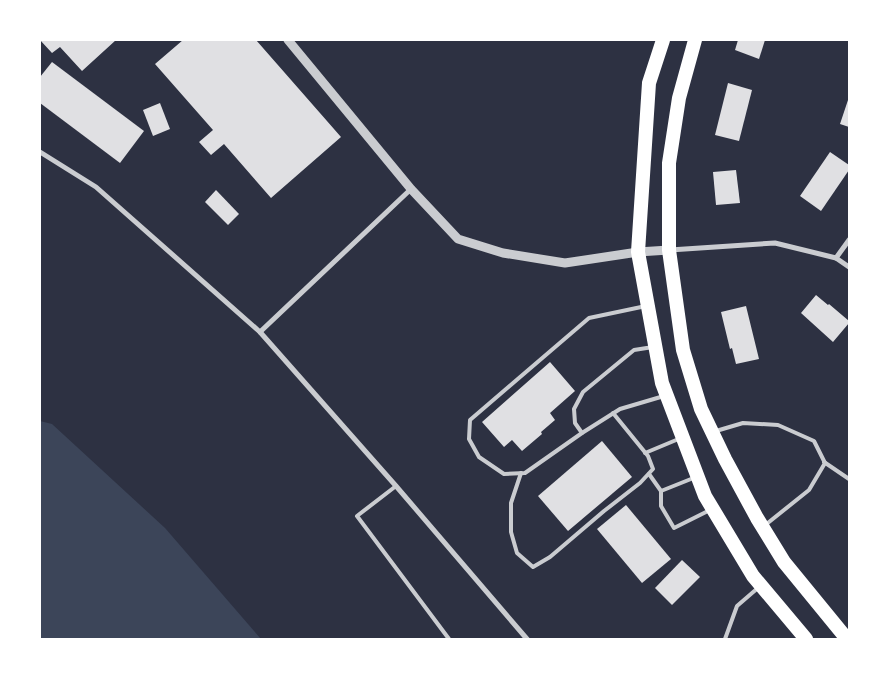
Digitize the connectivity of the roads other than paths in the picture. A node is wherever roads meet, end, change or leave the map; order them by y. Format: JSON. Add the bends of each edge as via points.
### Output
{"nodes":[{"id":1,"x":288,"y":40,"type":"edge"},
{"id":2,"x":663,"y":40,"type":"edge"},
{"id":3,"x":695,"y":40,"type":"edge"},
{"id":4,"x":40,"y":152,"type":"edge"},
{"id":5,"x":411,"y":189,"type":"junction"},
{"id":6,"x":849,"y":240,"type":"edge"},
{"id":7,"x":670,"y":250,"type":"junction"},
{"id":8,"x":638,"y":252,"type":"junction"},
{"id":9,"x":836,"y":258,"type":"junction"},
{"id":10,"x":849,"y":267,"type":"edge"},
{"id":11,"x":648,"y":306,"type":"junction"},
{"id":12,"x":260,"y":332,"type":"junction"},
{"id":13,"x":655,"y":346,"type":"junction"},
{"id":14,"x":667,"y":396,"type":"junction"},
{"id":15,"x":613,"y":413,"type":"junction"},
{"id":16,"x":712,"y":432,"type":"junction"},
{"id":17,"x":582,"y":433,"type":"junction"},
{"id":18,"x":683,"y":437,"type":"junction"},
{"id":19,"x":645,"y":453,"type":"junction"},
{"id":20,"x":824,"y":462,"type":"junction"},
{"id":21,"x":521,"y":473,"type":"junction"},
{"id":22,"x":649,"y":474,"type":"junction"},
{"id":23,"x":698,"y":476,"type":"junction"},
{"id":24,"x":849,"y":479,"type":"edge"},
{"id":25,"x":396,"y":486,"type":"junction"},
{"id":26,"x":661,"y":491,"type":"junction"},
{"id":27,"x":713,"y":509,"type":"junction"},
{"id":28,"x":762,"y":527,"type":"junction"},
{"id":29,"x":761,"y":586,"type":"junction"},
{"id":30,"x":449,"y":639,"type":"edge"},
{"id":31,"x":526,"y":639,"type":"edge"},
{"id":32,"x":725,"y":639,"type":"edge"},
{"id":33,"x":806,"y":639,"type":"edge"},
{"id":34,"x":847,"y":639,"type":"edge"}],
"edges":[{"from":1,"to":5,"type":"street"},
{"from":2,"to":8,"type":"highway","via":[[649,83]]},
{"from":3,"to":7,"type":"highway","via":[[679,98],[670,163]]},
{"from":4,"to":12,"type":"street","via":[[96,188]]},
{"from":5,"to":8,"type":"street","via":[[458,238],[503,253],[565,262]]},
{"from":5,"to":12,"type":"street"},
{"from":6,"to":9,"type":"street"},
{"from":7,"to":8,"type":"street"},
{"from":7,"to":9,"type":"street","via":[[775,243]]},
{"from":7,"to":16,"type":"highway","via":[[683,350],[701,409]]},
{"from":8,"to":11,"type":"highway"},
{"from":9,"to":10,"type":"street"},
{"from":11,"to":13,"type":"highway"},
{"from":11,"to":21,"type":"lane","via":[[589,318],[470,420],[469,439],[479,457],[504,474]]},
{"from":12,"to":25,"type":"street"},
{"from":13,"to":14,"type":"highway"},
{"from":13,"to":17,"type":"lane","via":[[634,350],[583,392],[574,409],[575,423]]},
{"from":14,"to":15,"type":"lane"},
{"from":14,"to":18,"type":"highway"},
{"from":15,"to":17,"type":"lane"},
{"from":15,"to":19,"type":"lane"},
{"from":16,"to":20,"type":"lane","via":[[742,423],[778,426],[814,441]]},
{"from":16,"to":28,"type":"highway"},
{"from":17,"to":21,"type":"lane"},
{"from":18,"to":19,"type":"lane"},
{"from":18,"to":23,"type":"highway"},
{"from":19,"to":22,"type":"lane","via":[[653,469]]},
{"from":20,"to":24,"type":"lane"},
{"from":20,"to":28,"type":"lane","via":[[809,490]]},
{"from":21,"to":22,"type":"lane","via":[[511,502],[511,532],[517,553],[533,567],[550,557]]},
{"from":22,"to":26,"type":"lane"},
{"from":23,"to":26,"type":"lane"},
{"from":23,"to":27,"type":"highway"},
{"from":25,"to":30,"type":"lane","via":[[357,516]]},
{"from":25,"to":31,"type":"street"},
{"from":26,"to":27,"type":"lane","via":[[661,506],[674,528]]},
{"from":27,"to":29,"type":"highway"},
{"from":28,"to":34,"type":"highway","via":[[784,562]]},
{"from":29,"to":32,"type":"lane","via":[[737,606]]},
{"from":29,"to":33,"type":"highway"}]}
